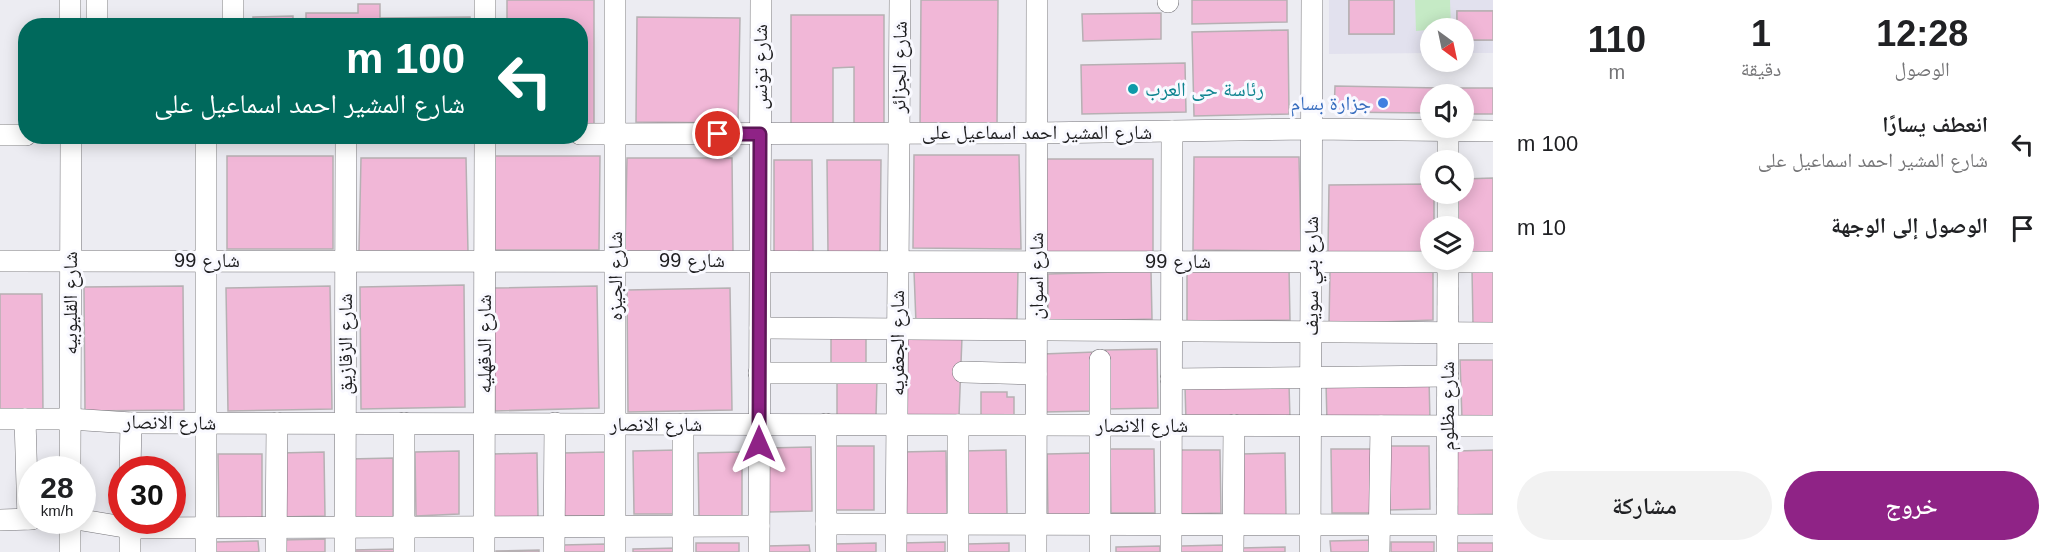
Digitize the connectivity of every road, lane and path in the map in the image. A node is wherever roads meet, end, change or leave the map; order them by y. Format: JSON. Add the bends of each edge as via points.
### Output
{"nodes":[{"id":1,"x":69,"y":0,"type":"edge"},
{"id":2,"x":97,"y":0,"type":"edge"},
{"id":3,"x":233,"y":0,"type":"edge"},
{"id":4,"x":485,"y":0,"type":"edge"},
{"id":5,"x":615,"y":0,"type":"edge"},
{"id":6,"x":761,"y":0,"type":"edge"},
{"id":7,"x":900,"y":0,"type":"edge"},
{"id":8,"x":1037,"y":0,"type":"edge"},
{"id":9,"x":1312,"y":0,"type":"edge"},
{"id":10,"x":70,"y":18,"type":"edge"},
{"id":11,"x":97,"y":18,"type":"edge"},
{"id":12,"x":233,"y":18,"type":"edge"},
{"id":13,"x":485,"y":18,"type":"edge"},
{"id":14,"x":1311,"y":129,"type":"junction"},
{"id":15,"x":1420,"y":130,"type":"edge"},
{"id":16,"x":1172,"y":131,"type":"junction"},
{"id":17,"x":1474,"y":131,"type":"edge"},
{"id":18,"x":1493,"y":131,"type":"edge"},
{"id":19,"x":898,"y":133,"type":"junction"},
{"id":20,"x":1037,"y":133,"type":"junction"},
{"id":21,"x":588,"y":134,"type":"edge"},
{"id":22,"x":615,"y":134,"type":"junction"},
{"id":23,"x":760,"y":134,"type":"junction"},
{"id":24,"x":0,"y":135,"type":"edge"},
{"id":25,"x":18,"y":135,"type":"edge"},
{"id":26,"x":70,"y":144,"type":"edge"},
{"id":27,"x":206,"y":144,"type":"edge"},
{"id":28,"x":346,"y":144,"type":"edge"},
{"id":29,"x":485,"y":144,"type":"edge"},
{"id":30,"x":70,"y":260,"type":"junction"},
{"id":31,"x":206,"y":260,"type":"junction"},
{"id":32,"x":345,"y":260,"type":"junction"},
{"id":33,"x":484,"y":260,"type":"junction"},
{"id":34,"x":615,"y":260,"type":"junction"},
{"id":35,"x":0,"y":261,"type":"edge"},
{"id":36,"x":760,"y":261,"type":"junction"},
{"id":37,"x":897,"y":261,"type":"junction"},
{"id":38,"x":1036,"y":261,"type":"junction"},
{"id":39,"x":1172,"y":261,"type":"junction"},
{"id":40,"x":1420,"y":261,"type":"edge"},
{"id":41,"x":1311,"y":262,"type":"junction"},
{"id":42,"x":1474,"y":262,"type":"edge"},
{"id":43,"x":1493,"y":262,"type":"edge"},
{"id":44,"x":1448,"y":270,"type":"edge"},
{"id":45,"x":760,"y":328,"type":"junction"},
{"id":46,"x":897,"y":328,"type":"junction"},
{"id":47,"x":1036,"y":329,"type":"junction"},
{"id":48,"x":1171,"y":330,"type":"junction"},
{"id":49,"x":1311,"y":330,"type":"junction"},
{"id":50,"x":1493,"y":333,"type":"edge"},
{"id":51,"x":1448,"y":334,"type":"junction"},
{"id":52,"x":1100,"y":360,"type":"dead end"},
{"id":53,"x":897,"y":372,"type":"junction"},
{"id":54,"x":963,"y":372,"type":"dead end"},
{"id":55,"x":759,"y":373,"type":"junction"},
{"id":56,"x":1036,"y":374,"type":"junction"},
{"id":57,"x":1448,"y":376,"type":"junction"},
{"id":58,"x":1310,"y":377,"type":"junction"},
{"id":59,"x":1171,"y":379,"type":"junction"},
{"id":60,"x":0,"y":419,"type":"edge"},
{"id":61,"x":25,"y":419,"type":"junction"},
{"id":62,"x":70,"y":419,"type":"junction"},
{"id":63,"x":131,"y":423,"type":"junction"},
{"id":64,"x":206,"y":423,"type":"junction"},
{"id":65,"x":277,"y":423,"type":"junction"},
{"id":66,"x":345,"y":423,"type":"junction"},
{"id":67,"x":404,"y":423,"type":"junction"},
{"id":68,"x":484,"y":423,"type":"junction"},
{"id":69,"x":555,"y":423,"type":"junction"},
{"id":70,"x":615,"y":424,"type":"junction"},
{"id":71,"x":683,"y":424,"type":"junction"},
{"id":72,"x":759,"y":424,"type":"junction"},
{"id":73,"x":826,"y":424,"type":"junction"},
{"id":74,"x":897,"y":424,"type":"junction"},
{"id":75,"x":1036,"y":424,"type":"junction"},
{"id":76,"x":958,"y":425,"type":"junction"},
{"id":77,"x":1100,"y":425,"type":"junction"},
{"id":78,"x":1171,"y":425,"type":"junction"},
{"id":79,"x":1234,"y":425,"type":"junction"},
{"id":80,"x":1310,"y":425,"type":"junction"},
{"id":81,"x":1381,"y":426,"type":"junction"},
{"id":82,"x":1447,"y":426,"type":"junction"},
{"id":83,"x":1493,"y":426,"type":"edge"},
{"id":84,"x":27,"y":456,"type":"edge"},
{"id":85,"x":70,"y":456,"type":"edge"},
{"id":86,"x":130,"y":456,"type":"edge"},
{"id":87,"x":18,"y":519,"type":"edge"},
{"id":88,"x":0,"y":520,"type":"edge"},
{"id":89,"x":826,"y":524,"type":"junction"},
{"id":90,"x":896,"y":524,"type":"junction"},
{"id":91,"x":958,"y":524,"type":"junction"},
{"id":92,"x":1036,"y":524,"type":"junction"},
{"id":93,"x":1100,"y":525,"type":"junction"},
{"id":94,"x":1171,"y":525,"type":"junction"},
{"id":95,"x":1233,"y":525,"type":"junction"},
{"id":96,"x":1311,"y":525,"type":"junction"},
{"id":97,"x":1380,"y":525,"type":"junction"},
{"id":98,"x":1447,"y":525,"type":"junction"},
{"id":99,"x":1493,"y":525,"type":"edge"},
{"id":100,"x":186,"y":526,"type":"edge"},
{"id":101,"x":484,"y":526,"type":"junction"},
{"id":102,"x":554,"y":526,"type":"junction"},
{"id":103,"x":615,"y":526,"type":"junction"},
{"id":104,"x":683,"y":526,"type":"junction"},
{"id":105,"x":759,"y":526,"type":"junction"},
{"id":106,"x":206,"y":527,"type":"junction"},
{"id":107,"x":276,"y":527,"type":"junction"},
{"id":108,"x":345,"y":527,"type":"junction"},
{"id":109,"x":404,"y":527,"type":"junction"},
{"id":110,"x":70,"y":534,"type":"edge"},
{"id":111,"x":130,"y":534,"type":"edge"},
{"id":112,"x":70,"y":552,"type":"edge"},
{"id":113,"x":130,"y":552,"type":"edge"},
{"id":114,"x":206,"y":552,"type":"edge"},
{"id":115,"x":276,"y":552,"type":"edge"},
{"id":116,"x":345,"y":552,"type":"edge"},
{"id":117,"x":404,"y":552,"type":"edge"},
{"id":118,"x":484,"y":552,"type":"edge"},
{"id":119,"x":554,"y":552,"type":"edge"},
{"id":120,"x":615,"y":552,"type":"edge"},
{"id":121,"x":683,"y":552,"type":"edge"},
{"id":122,"x":759,"y":552,"type":"edge"},
{"id":123,"x":826,"y":552,"type":"edge"},
{"id":124,"x":896,"y":552,"type":"edge"},
{"id":125,"x":958,"y":552,"type":"edge"},
{"id":126,"x":1036,"y":552,"type":"edge"},
{"id":127,"x":1100,"y":552,"type":"edge"},
{"id":128,"x":1171,"y":552,"type":"edge"},
{"id":129,"x":1233,"y":552,"type":"edge"},
{"id":130,"x":1311,"y":552,"type":"edge"},
{"id":131,"x":1379,"y":552,"type":"edge"},
{"id":132,"x":1447,"y":552,"type":"edge"}],
"edges":[{"from":1,"to":10,"type":"street"},
{"from":2,"to":11,"type":"street"},
{"from":3,"to":12,"type":"street"},
{"from":4,"to":13,"type":"street"},
{"from":5,"to":22,"type":"street","name":"شارع الجيزه"},
{"from":6,"to":23,"type":"street","name":"شارع تونس"},
{"from":7,"to":19,"type":"street","name":"شارع الجزائر"},
{"from":8,"to":20,"type":"street","name":"شارع اسوان"},
{"from":9,"to":14,"type":"street","name":"شارع بني سويف"},
{"from":14,"to":15,"type":"street","name":"شارع المشير احمد اسماعيل على"},
{"from":14,"to":16,"type":"street","name":"شارع المشير احمد اسماعيل على"},
{"from":14,"to":41,"type":"street","name":"شارع بني سويف"},
{"from":16,"to":20,"type":"street","name":"شارع المشير احمد اسماعيل على"},
{"from":16,"to":39,"type":"street"},
{"from":17,"to":18,"type":"street","name":"شارع المشير احمد اسماعيل على"},
{"from":19,"to":20,"type":"street","name":"شارع المشير احمد اسماعيل على"},
{"from":19,"to":23,"type":"street","name":"شارع المشير احمد اسماعيل على"},
{"from":19,"to":37,"type":"street","name":"شارع الجعفريه"},
{"from":20,"to":38,"type":"street","name":"شارع اسوان"},
{"from":21,"to":22,"type":"street","name":"شارع المشير احمد اسماعيل على"},
{"from":22,"to":23,"type":"street","name":"شارع المشير احمد اسماعيل على"},
{"from":22,"to":34,"type":"street","name":"شارع الجيزه"},
{"from":23,"to":36,"type":"street","name":"شارع تونس"},
{"from":24,"to":25,"type":"street"},
{"from":26,"to":30,"type":"street","name":"شارع القليوبيه"},
{"from":27,"to":31,"type":"street"},
{"from":28,"to":32,"type":"street","name":"شارع الزقازيق"},
{"from":29,"to":33,"type":"street","name":"شارع الدقهليه"},
{"from":30,"to":31,"type":"street","name":"شارع 99"},
{"from":30,"to":35,"type":"street","name":"شارع 99"},
{"from":30,"to":62,"type":"street","name":"شارع القليوبيه"},
{"from":31,"to":32,"type":"street","name":"شارع 99"},
{"from":31,"to":64,"type":"street"},
{"from":32,"to":33,"type":"street","name":"شارع 99"},
{"from":32,"to":66,"type":"street","name":"شارع الزقازيق"},
{"from":33,"to":34,"type":"street","name":"شارع 99"},
{"from":33,"to":68,"type":"street","name":"شارع الدقهليه"},
{"from":34,"to":36,"type":"street","name":"شارع 99"},
{"from":34,"to":70,"type":"street","name":"شارع الجيزه"},
{"from":36,"to":37,"type":"street","name":"شارع 99"},
{"from":36,"to":45,"type":"street","name":"شارع تونس"},
{"from":37,"to":38,"type":"street","name":"شارع 99"},
{"from":37,"to":46,"type":"street","name":"شارع الجعفريه"},
{"from":38,"to":39,"type":"street","name":"شارع 99"},
{"from":38,"to":47,"type":"street","name":"شارع اسوان"},
{"from":39,"to":41,"type":"street","name":"شارع 99"},
{"from":39,"to":48,"type":"street"},
{"from":40,"to":41,"type":"street","name":"شارع 99"},
{"from":41,"to":49,"type":"street","name":"شارع بني سويف"},
{"from":42,"to":43,"type":"street","name":"شارع 99"},
{"from":44,"to":51,"type":"street","name":"شارع مظلوم"},
{"from":45,"to":46,"type":"street"},
{"from":45,"to":55,"type":"street","name":"شارع تونس"},
{"from":46,"to":47,"type":"street"},
{"from":46,"to":53,"type":"street","name":"شارع الجعفريه"},
{"from":47,"to":48,"type":"street"},
{"from":47,"to":56,"type":"street","name":"شارع اسوان"},
{"from":48,"to":49,"type":"street"},
{"from":48,"to":59,"type":"street"},
{"from":49,"to":51,"type":"street"},
{"from":49,"to":58,"type":"street","name":"شارع بني سويف"},
{"from":50,"to":51,"type":"street"},
{"from":51,"to":57,"type":"street","name":"شارع مظلوم"},
{"from":52,"to":77,"type":"street"},
{"from":53,"to":55,"type":"street"},
{"from":53,"to":74,"type":"street","name":"شارع الجعفريه"},
{"from":54,"to":56,"type":"street"},
{"from":55,"to":72,"type":"street","name":"شارع تونس"},
{"from":56,"to":75,"type":"street","name":"شارع اسوان"},
{"from":57,"to":58,"type":"street"},
{"from":57,"to":82,"type":"street","name":"شارع مظلوم"},
{"from":58,"to":59,"type":"street"},
{"from":58,"to":80,"type":"street","name":"شارع بني سويف"},
{"from":59,"to":78,"type":"street"},
{"from":60,"to":61,"type":"street","name":"شارع الانصار"},
{"from":61,"to":62,"type":"street","name":"شارع الانصار"},
{"from":61,"to":84,"type":"street"},
{"from":62,"to":63,"type":"street","name":"شارع الانصار"},
{"from":62,"to":85,"type":"street","name":"شارع القليوبيه"},
{"from":63,"to":64,"type":"street","name":"شارع الانصار"},
{"from":63,"to":86,"type":"street"},
{"from":64,"to":65,"type":"street","name":"شارع الانصار"},
{"from":64,"to":106,"type":"street"},
{"from":65,"to":66,"type":"street","name":"شارع الانصار"},
{"from":65,"to":107,"type":"street"},
{"from":66,"to":67,"type":"street","name":"شارع الانصار"},
{"from":66,"to":108,"type":"street","name":"شارع الزقازيق"},
{"from":67,"to":68,"type":"street","name":"شارع الانصار"},
{"from":67,"to":109,"type":"street"},
{"from":68,"to":69,"type":"street","name":"شارع الانصار"},
{"from":68,"to":101,"type":"street","name":"شارع الدقهليه"},
{"from":69,"to":70,"type":"street","name":"شارع الانصار"},
{"from":69,"to":102,"type":"street"},
{"from":70,"to":71,"type":"street","name":"شارع الانصار"},
{"from":70,"to":103,"type":"street","name":"شارع الجيزه"},
{"from":71,"to":72,"type":"street","name":"شارع الانصار"},
{"from":71,"to":104,"type":"street"},
{"from":72,"to":73,"type":"street","name":"شارع الانصار"},
{"from":72,"to":105,"type":"street","name":"شارع تونس"},
{"from":73,"to":74,"type":"street","name":"شارع الانصار"},
{"from":73,"to":89,"type":"street"},
{"from":74,"to":76,"type":"street","name":"شارع الانصار"},
{"from":74,"to":90,"type":"street","name":"شارع الجعفريه"},
{"from":75,"to":76,"type":"street","name":"شارع الانصار"},
{"from":75,"to":77,"type":"street","name":"شارع الانصار"},
{"from":75,"to":92,"type":"street","name":"شارع اسوان"},
{"from":76,"to":91,"type":"street"},
{"from":77,"to":78,"type":"street","name":"شارع الانصار"},
{"from":77,"to":93,"type":"street"},
{"from":78,"to":79,"type":"street","name":"شارع الانصار"},
{"from":78,"to":94,"type":"street"},
{"from":79,"to":80,"type":"street","name":"شارع الانصار"},
{"from":79,"to":95,"type":"street"},
{"from":80,"to":81,"type":"street","name":"شارع الانصار"},
{"from":80,"to":96,"type":"street","name":"شارع بني سويف"},
{"from":81,"to":82,"type":"street","name":"شارع الانصار"},
{"from":81,"to":97,"type":"street"},
{"from":82,"to":83,"type":"street","name":"شارع الانصار"},
{"from":82,"to":98,"type":"street","name":"شارع مظلوم"},
{"from":87,"to":88,"type":"street"},
{"from":89,"to":90,"type":"street"},
{"from":89,"to":123,"type":"street"},
{"from":90,"to":91,"type":"street"},
{"from":90,"to":124,"type":"street","name":"شارع الجعفريه"},
{"from":91,"to":92,"type":"street"},
{"from":91,"to":125,"type":"street"},
{"from":92,"to":93,"type":"street"},
{"from":92,"to":126,"type":"street","name":"شارع اسوان"},
{"from":93,"to":94,"type":"street"},
{"from":93,"to":127,"type":"street"},
{"from":94,"to":95,"type":"street"},
{"from":94,"to":128,"type":"street"},
{"from":95,"to":96,"type":"street"},
{"from":95,"to":129,"type":"street"},
{"from":96,"to":97,"type":"street"},
{"from":96,"to":130,"type":"street","name":"شارع بني سويف"},
{"from":97,"to":98,"type":"street"},
{"from":97,"to":131,"type":"street"},
{"from":98,"to":99,"type":"street"},
{"from":98,"to":132,"type":"street","name":"شارع مظلوم"},
{"from":100,"to":106,"type":"street"},
{"from":101,"to":102,"type":"street"},
{"from":101,"to":109,"type":"street"},
{"from":101,"to":118,"type":"street","name":"شارع الدقهليه"},
{"from":102,"to":103,"type":"street"},
{"from":102,"to":119,"type":"street"},
{"from":103,"to":104,"type":"street"},
{"from":103,"to":120,"type":"street","name":"شارع الجيزه"},
{"from":104,"to":105,"type":"street"},
{"from":104,"to":121,"type":"street"},
{"from":105,"to":122,"type":"street","name":"شارع تونس"},
{"from":106,"to":107,"type":"street"},
{"from":106,"to":114,"type":"street"},
{"from":107,"to":108,"type":"street"},
{"from":107,"to":115,"type":"street"},
{"from":108,"to":109,"type":"street"},
{"from":108,"to":116,"type":"street","name":"شارع الزقازيق"},
{"from":109,"to":117,"type":"street"},
{"from":110,"to":112,"type":"street"},
{"from":111,"to":113,"type":"street"}]}
